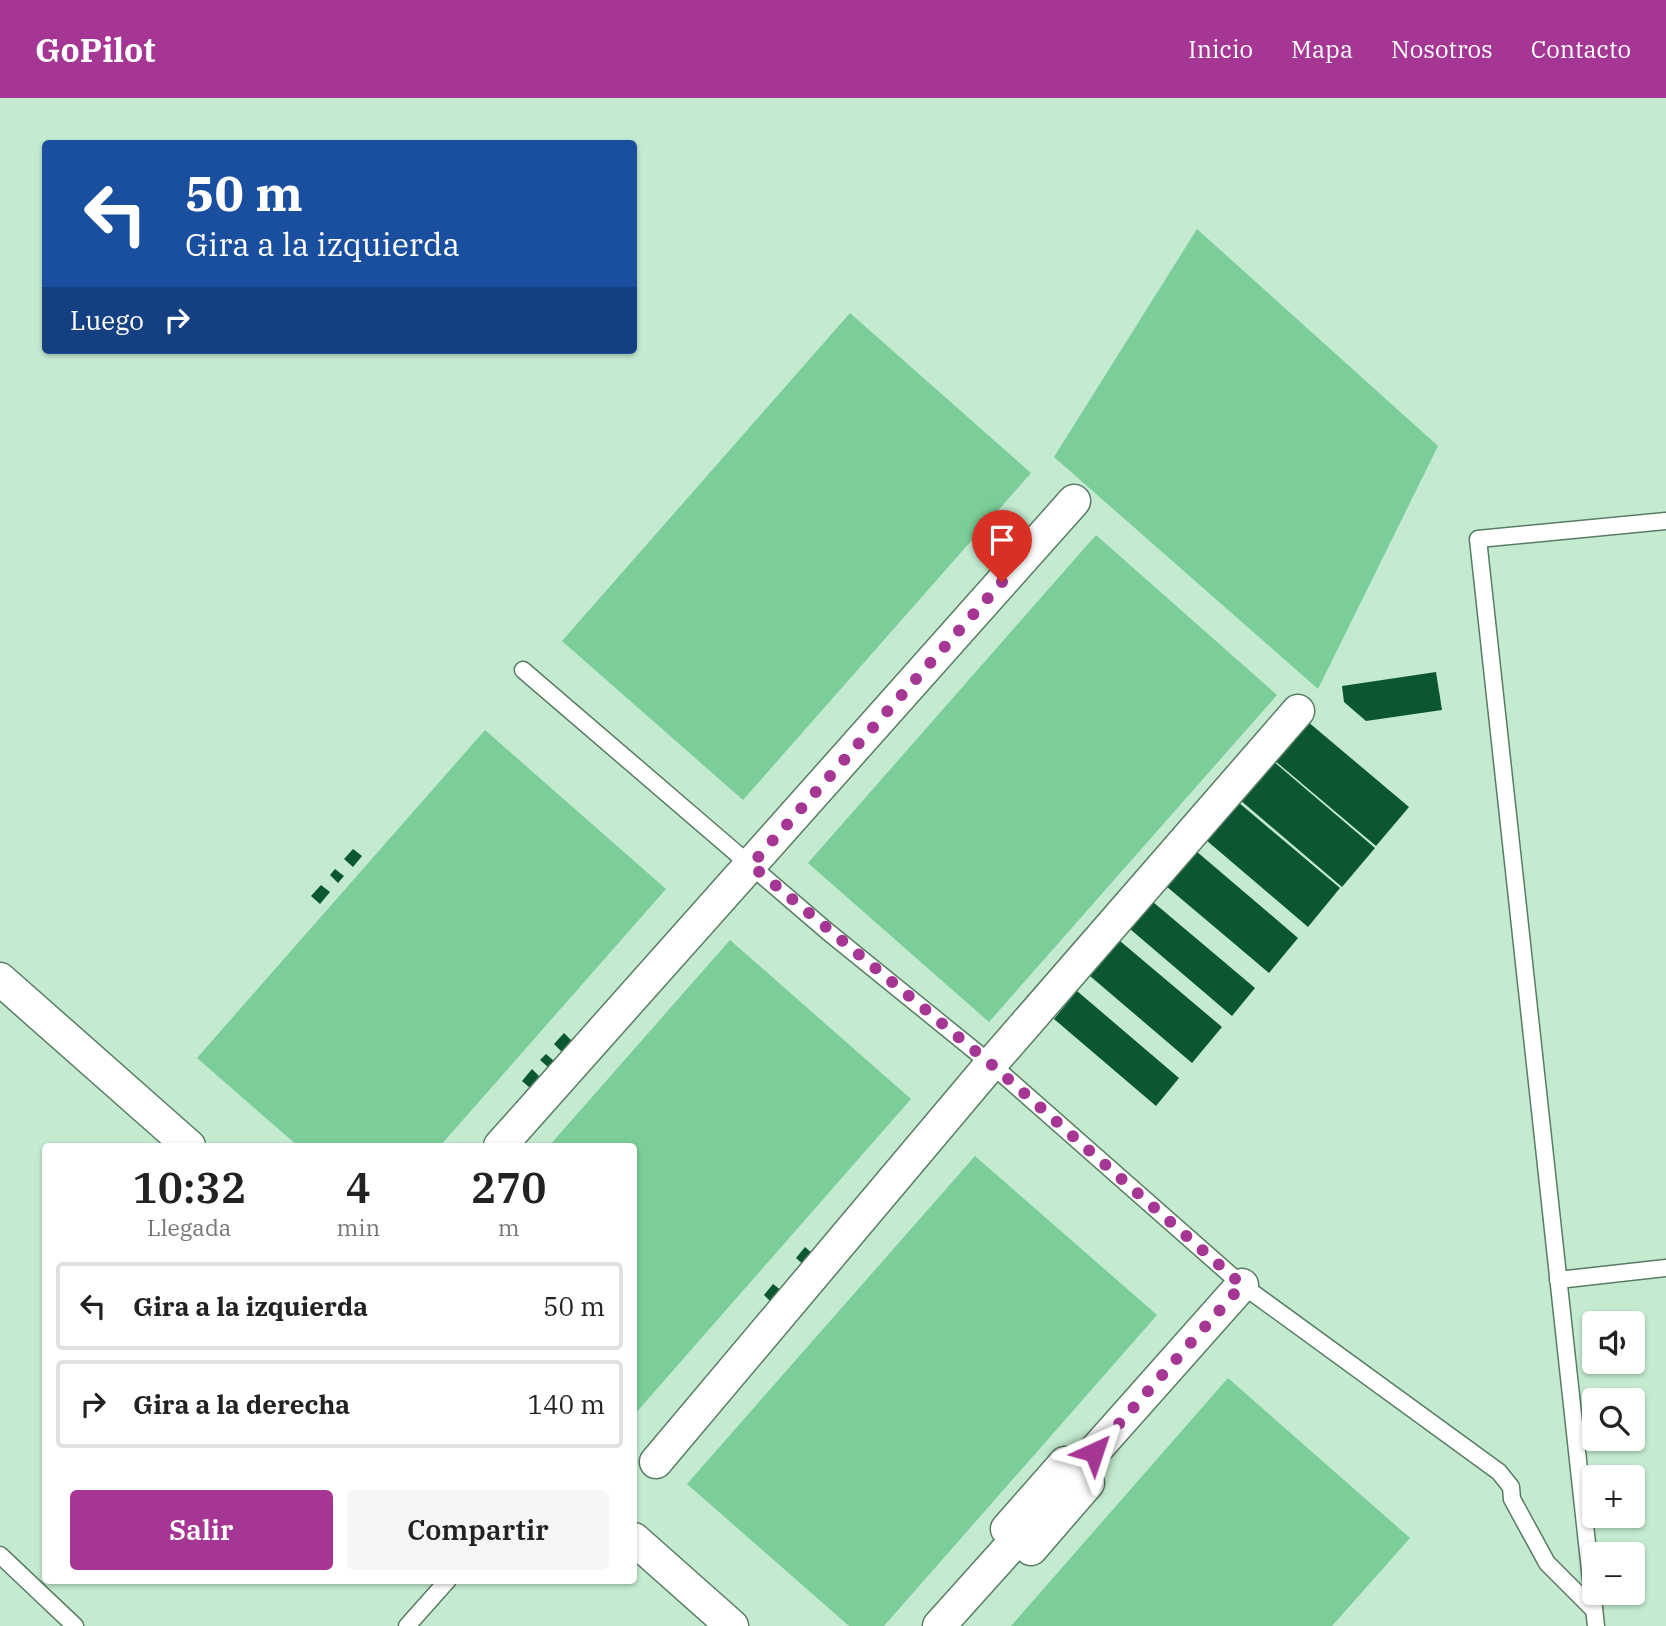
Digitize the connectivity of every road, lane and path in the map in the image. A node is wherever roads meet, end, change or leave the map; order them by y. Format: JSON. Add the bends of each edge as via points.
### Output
{"nodes":[{"id":1,"x":1074,"y":501,"type":"dead end"},
{"id":2,"x":1666,"y":521,"type":"edge"},
{"id":3,"x":523,"y":670,"type":"dead end"},
{"id":4,"x":1298,"y":711,"type":"dead end"},
{"id":5,"x":751,"y":865,"type":"junction"},
{"id":6,"x":0,"y":979,"type":"edge"},
{"id":7,"x":991,"y":1064,"type":"junction"},
{"id":8,"x":186,"y":1143,"type":"edge"},
{"id":9,"x":503,"y":1143,"type":"edge"},
{"id":10,"x":1666,"y":1268,"type":"edge"},
{"id":11,"x":1558,"y":1280,"type":"junction"},
{"id":12,"x":1242,"y":1285,"type":"junction"},
{"id":13,"x":656,"y":1462,"type":"dead end"},
{"id":14,"x":637,"y":1542,"type":"edge"},
{"id":15,"x":0,"y":1555,"type":"edge"},
{"id":16,"x":445,"y":1584,"type":"edge"},
{"id":17,"x":1595,"y":1618,"type":"edge"},
{"id":18,"x":75,"y":1626,"type":"edge"},
{"id":19,"x":407,"y":1626,"type":"edge"},
{"id":20,"x":733,"y":1626,"type":"edge"},
{"id":21,"x":939,"y":1626,"type":"edge"}],
"edges":[{"from":1,"to":5,"type":"street"},
{"from":2,"to":11,"type":"lane","via":[[1478,539]]},
{"from":3,"to":5,"type":"lane"},
{"from":4,"to":7,"type":"street"},
{"from":5,"to":7,"type":"lane"},
{"from":5,"to":9,"type":"street"},
{"from":6,"to":8,"type":"street"},
{"from":7,"to":12,"type":"lane"},
{"from":7,"to":13,"type":"street"},
{"from":10,"to":11,"type":"lane"},
{"from":11,"to":17,"type":"lane"},
{"from":12,"to":17,"type":"lane","via":[[1499,1472],[1511,1487],[1512,1499],[1547,1563]]},
{"from":12,"to":21,"type":"street","via":[[1076,1472],[1065,1463],[1015,1519],[1007,1529],[1018,1538]]},
{"from":14,"to":20,"type":"street"},
{"from":15,"to":18,"type":"lane"},
{"from":16,"to":19,"type":"lane"}]}
